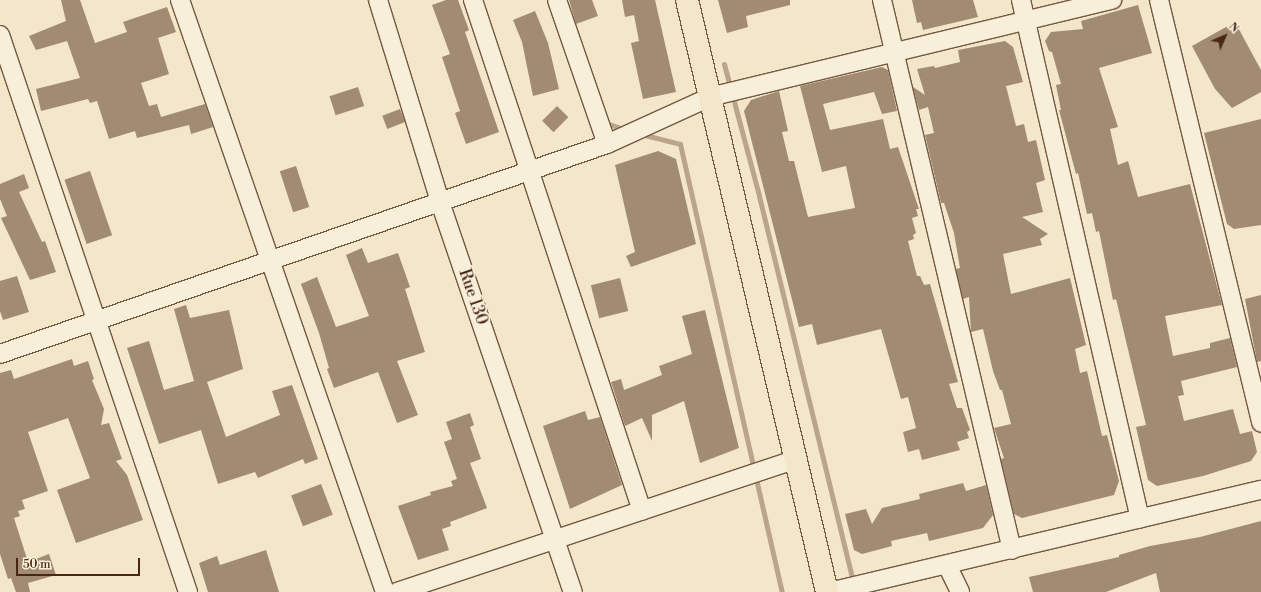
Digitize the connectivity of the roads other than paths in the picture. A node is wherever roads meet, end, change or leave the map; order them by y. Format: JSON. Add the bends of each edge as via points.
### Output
{"nodes":[{"id":1,"x":180,"y":0,"type":"edge"},
{"id":2,"x":378,"y":0,"type":"edge"},
{"id":3,"x":473,"y":0,"type":"edge"},
{"id":4,"x":556,"y":0,"type":"edge"},
{"id":5,"x":687,"y":0,"type":"edge"},
{"id":6,"x":882,"y":0,"type":"edge"},
{"id":7,"x":1021,"y":0,"type":"edge"},
{"id":8,"x":1112,"y":0,"type":"edge"},
{"id":9,"x":1159,"y":0,"type":"edge"},
{"id":10,"x":1026,"y":21,"type":"junction"},
{"id":11,"x":0,"y":35,"type":"edge"},
{"id":12,"x":894,"y":52,"type":"junction"},
{"id":13,"x":710,"y":97,"type":"junction"},
{"id":14,"x":607,"y":144,"type":"junction"},
{"id":15,"x":528,"y":171,"type":"junction"},
{"id":16,"x":440,"y":202,"type":"junction"},
{"id":17,"x":270,"y":261,"type":"junction"},
{"id":18,"x":96,"y":321,"type":"junction"},
{"id":19,"x":0,"y":354,"type":"edge"},
{"id":20,"x":1261,"y":423,"type":"edge"},
{"id":21,"x":797,"y":459,"type":"junction"},
{"id":22,"x":1261,"y":490,"type":"edge"},
{"id":23,"x":642,"y":511,"type":"junction"},
{"id":24,"x":1140,"y":519,"type":"junction"},
{"id":25,"x":555,"y":539,"type":"junction"},
{"id":26,"x":1012,"y":550,"type":"junction"},
{"id":27,"x":946,"y":565,"type":"junction"},
{"id":28,"x":188,"y":592,"type":"edge"},
{"id":29,"x":385,"y":592,"type":"edge"},
{"id":30,"x":397,"y":592,"type":"edge"},
{"id":31,"x":573,"y":592,"type":"edge"},
{"id":32,"x":828,"y":592,"type":"edge"},
{"id":33,"x":960,"y":592,"type":"edge"}],
"edges":[{"from":1,"to":17,"type":"street"},
{"from":2,"to":16,"type":"street","name":"Rue 130"},
{"from":3,"to":15,"type":"street"},
{"from":4,"to":14,"type":"street"},
{"from":5,"to":13,"type":"main road"},
{"from":6,"to":12,"type":"street"},
{"from":7,"to":10,"type":"street"},
{"from":8,"to":10,"type":"street"},
{"from":9,"to":20,"type":"street"},
{"from":10,"to":12,"type":"street"},
{"from":10,"to":24,"type":"street"},
{"from":11,"to":18,"type":"street"},
{"from":12,"to":13,"type":"street"},
{"from":12,"to":26,"type":"street"},
{"from":13,"to":14,"type":"street"},
{"from":13,"to":21,"type":"main road"},
{"from":14,"to":15,"type":"street"},
{"from":15,"to":16,"type":"street"},
{"from":15,"to":23,"type":"street","via":[[565,273]]},
{"from":16,"to":17,"type":"street"},
{"from":16,"to":25,"type":"street","name":"Rue 130"},
{"from":17,"to":18,"type":"street"},
{"from":17,"to":29,"type":"street"},
{"from":18,"to":19,"type":"street"},
{"from":18,"to":28,"type":"street"},
{"from":21,"to":23,"type":"street"},
{"from":21,"to":32,"type":"main road"},
{"from":22,"to":24,"type":"street"},
{"from":23,"to":25,"type":"street"},
{"from":24,"to":26,"type":"street"},
{"from":25,"to":30,"type":"street"},
{"from":25,"to":31,"type":"street","name":"Rue 130"},
{"from":26,"to":27,"type":"street"},
{"from":27,"to":32,"type":"street"},
{"from":27,"to":33,"type":"street"}]}
